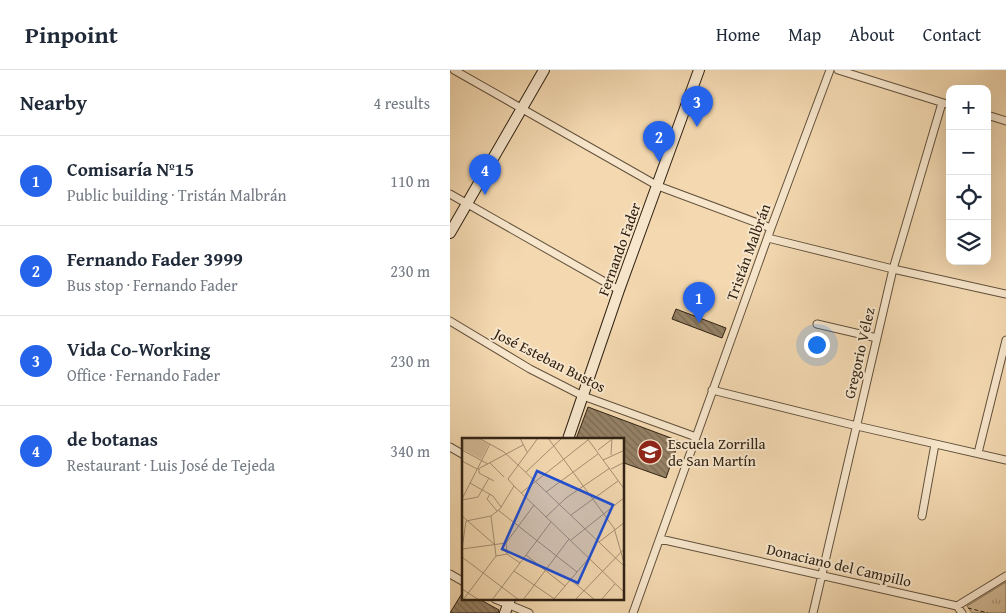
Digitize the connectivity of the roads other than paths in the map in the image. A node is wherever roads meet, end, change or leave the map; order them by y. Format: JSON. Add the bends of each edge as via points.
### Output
{"nodes":[{"id":1,"x":454,"y":70,"type":"edge"},
{"id":2,"x":544,"y":70,"type":"edge"},
{"id":3,"x":699,"y":70,"type":"edge"},
{"id":4,"x":830,"y":70,"type":"edge"},
{"id":5,"x":838,"y":70,"type":"edge"},
{"id":6,"x":942,"y":103,"type":"junction"},
{"id":7,"x":946,"y":104,"type":"edge"},
{"id":8,"x":522,"y":108,"type":"junction"},
{"id":9,"x":991,"y":117,"type":"edge"},
{"id":10,"x":1005,"y":119,"type":"edge"},
{"id":11,"x":658,"y":186,"type":"junction"},
{"id":12,"x":450,"y":194,"type":"edge"},
{"id":13,"x":467,"y":204,"type":"junction"},
{"id":14,"x":771,"y":228,"type":"junction"},
{"id":15,"x":450,"y":233,"type":"edge"},
{"id":16,"x":768,"y":238,"type":"junction"},
{"id":17,"x":893,"y":269,"type":"junction"},
{"id":18,"x":619,"y":290,"type":"junction"},
{"id":19,"x":1006,"y":294,"type":"edge"},
{"id":20,"x":450,"y":322,"type":"edge"},
{"id":21,"x":817,"y":324,"type":"dead end"},
{"id":22,"x":877,"y":338,"type":"junction"},
{"id":23,"x":1006,"y":340,"type":"edge"},
{"id":24,"x":712,"y":390,"type":"junction"},
{"id":25,"x":584,"y":396,"type":"junction"},
{"id":26,"x":857,"y":426,"type":"junction"},
{"id":27,"x":696,"y":437,"type":"junction"},
{"id":28,"x":568,"y":438,"type":"edge"},
{"id":29,"x":935,"y":444,"type":"junction"},
{"id":30,"x":450,"y":447,"type":"edge"},
{"id":31,"x":978,"y":453,"type":"junction"},
{"id":32,"x":462,"y":454,"type":"edge"},
{"id":33,"x":1006,"y":460,"type":"edge"},
{"id":34,"x":922,"y":516,"type":"dead end"},
{"id":35,"x":660,"y":539,"type":"junction"},
{"id":36,"x":450,"y":574,"type":"edge"},
{"id":37,"x":822,"y":576,"type":"junction"},
{"id":38,"x":1006,"y":576,"type":"edge"},
{"id":39,"x":462,"y":581,"type":"edge"},
{"id":40,"x":497,"y":600,"type":"edge"},
{"id":41,"x":508,"y":606,"type":"edge"},
{"id":42,"x":957,"y":606,"type":"junction"},
{"id":43,"x":529,"y":613,"type":"edge"},
{"id":44,"x":633,"y":613,"type":"edge"},
{"id":45,"x":813,"y":613,"type":"edge"},
{"id":46,"x":962,"y":613,"type":"edge"}],
"edges":[{"from":1,"to":8,"type":"street"},
{"from":2,"to":8,"type":"main road"},
{"from":3,"to":11,"type":"main road","name":"Fernando Fader"},
{"from":4,"to":14,"type":"street","name":"Tristán Malbrán"},
{"from":5,"to":6,"type":"street"},
{"from":6,"to":7,"type":"street"},
{"from":6,"to":17,"type":"street","name":"Gregorio Vélez"},
{"from":8,"to":11,"type":"street"},
{"from":8,"to":13,"type":"main road"},
{"from":9,"to":10,"type":"street"},
{"from":11,"to":14,"type":"street"},
{"from":11,"to":18,"type":"main road","name":"Fernando Fader"},
{"from":12,"to":13,"type":"street"},
{"from":13,"to":15,"type":"main road"},
{"from":13,"to":18,"type":"street"},
{"from":14,"to":16,"type":"street","name":"Tristán Malbrán"},
{"from":16,"to":17,"type":"street"},
{"from":16,"to":24,"type":"street","name":"Tristán Malbrán"},
{"from":17,"to":19,"type":"street"},
{"from":17,"to":22,"type":"street","name":"Gregorio Vélez"},
{"from":18,"to":25,"type":"main road","name":"Fernando Fader"},
{"from":20,"to":25,"type":"street","name":"José Esteban Bustos"},
{"from":21,"to":22,"type":"street"},
{"from":22,"to":26,"type":"street","name":"Gregorio Vélez"},
{"from":23,"to":31,"type":"street"},
{"from":24,"to":26,"type":"street"},
{"from":24,"to":27,"type":"street","name":"Tristán Malbrán"},
{"from":25,"to":27,"type":"street","name":"José Esteban Bustos"},
{"from":25,"to":28,"type":"main road","name":"Fernando Fader"},
{"from":26,"to":29,"type":"street"},
{"from":26,"to":37,"type":"street","name":"Gregorio Vélez"},
{"from":27,"to":35,"type":"street","name":"Tristán Malbrán"},
{"from":29,"to":31,"type":"street"},
{"from":29,"to":34,"type":"street"},
{"from":30,"to":32,"type":"street"},
{"from":31,"to":33,"type":"street"},
{"from":35,"to":37,"type":"street","name":"Donaciano del Campillo"},
{"from":35,"to":44,"type":"street","name":"Tristán Malbrán"},
{"from":36,"to":39,"type":"street"},
{"from":37,"to":42,"type":"street","name":"Donaciano del Campillo"},
{"from":37,"to":45,"type":"street","name":"Gregorio Vélez"},
{"from":38,"to":42,"type":"street"},
{"from":40,"to":41,"type":"street"},
{"from":41,"to":43,"type":"street"},
{"from":42,"to":46,"type":"street"}]}
